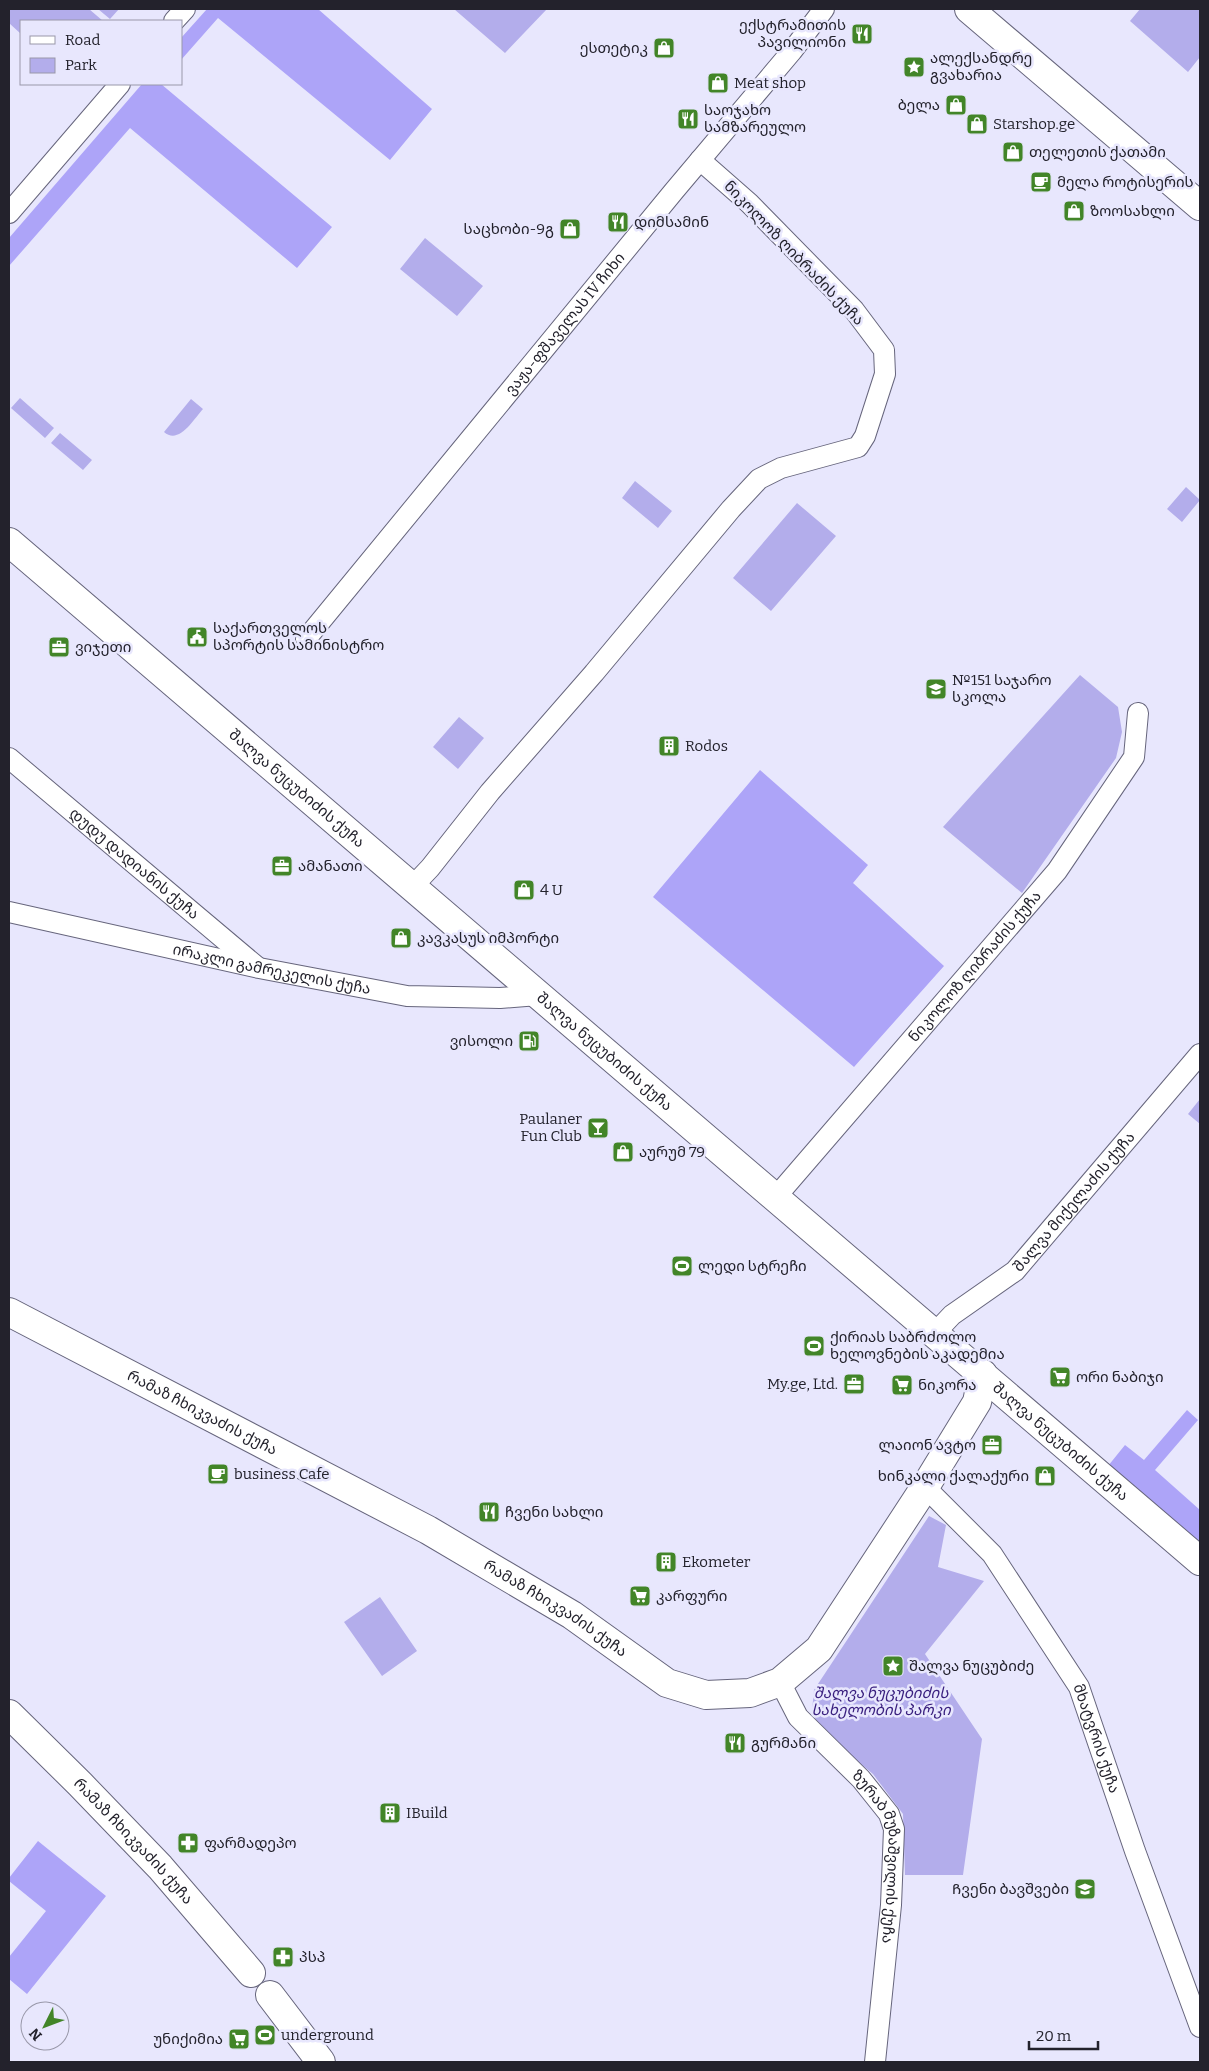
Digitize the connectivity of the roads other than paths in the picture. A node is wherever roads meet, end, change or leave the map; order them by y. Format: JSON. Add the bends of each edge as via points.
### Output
{"nodes":[{"id":1,"x":185,"y":9,"type":"edge"},
{"id":2,"x":824,"y":9,"type":"edge"},
{"id":3,"x":968,"y":9,"type":"edge"},
{"id":4,"x":175,"y":20,"type":"edge"},
{"id":5,"x":119,"y":85,"type":"edge"},
{"id":6,"x":700,"y":160,"type":"junction"},
{"id":7,"x":1200,"y":206,"type":"edge"},
{"id":8,"x":9,"y":212,"type":"edge"},
{"id":9,"x":9,"y":542,"type":"edge"},
{"id":10,"x":306,"y":639,"type":"dead end"},
{"id":11,"x":1138,"y":713,"type":"dead end"},
{"id":12,"x":9,"y":758,"type":"edge"},
{"id":13,"x":412,"y":887,"type":"junction"},
{"id":14,"x":9,"y":912,"type":"edge"},
{"id":15,"x":259,"y":968,"type":"junction"},
{"id":16,"x":538,"y":995,"type":"junction"},
{"id":17,"x":1200,"y":1054,"type":"edge"},
{"id":18,"x":775,"y":1198,"type":"junction"},
{"id":19,"x":9,"y":1312,"type":"edge"},
{"id":20,"x":934,"y":1334,"type":"junction"},
{"id":21,"x":983,"y":1374,"type":"junction"},
{"id":22,"x":925,"y":1487,"type":"junction"},
{"id":23,"x":1200,"y":1561,"type":"edge"},
{"id":24,"x":780,"y":1682,"type":"junction"},
{"id":25,"x":9,"y":1714,"type":"edge"},
{"id":26,"x":251,"y":1973,"type":"dead end"},
{"id":27,"x":270,"y":1995,"type":"dead end"},
{"id":28,"x":1200,"y":2027,"type":"edge"},
{"id":29,"x":321,"y":2062,"type":"edge"},
{"id":30,"x":875,"y":2062,"type":"edge"}],
"edges":[{"from":1,"to":4,"type":"street"},
{"from":2,"to":6,"type":"street","name":"ვაჟა-ფშაველას IV ჩიხი"},
{"from":3,"to":7,"type":"main road"},
{"from":5,"to":8,"type":"street"},
{"from":6,"to":10,"type":"street","name":"ვაჟა-ფშაველას IV ჩიხი"},
{"from":6,"to":13,"type":"street","name":"ნიკოლოზ ღიბრაძის ქუჩა","via":[[749,203],[854,310],[884,350],[885,374],[865,436],[858,447],[780,468],[759,479],[731,508]]},
{"from":9,"to":13,"type":"main road","name":"შალვა ნუცუბიძის ქუჩა"},
{"from":11,"to":18,"type":"street","name":"ნიკოლოზ ღიბრაძის ქუჩა","via":[[1134,757],[1057,871]]},
{"from":12,"to":15,"type":"street","name":"დუდუ დადიანის ქუჩა"},
{"from":13,"to":16,"type":"main road","name":"შალვა ნუცუბიძის ქუჩა"},
{"from":14,"to":15,"type":"street","name":"ირაკლი გამრეკელის ქუჩა"},
{"from":15,"to":16,"type":"street","name":"ირაკლი გამრეკელის ქუჩა","via":[[408,996],[500,998]]},
{"from":16,"to":18,"type":"main road","name":"შალვა ნუცუბიძის ქუჩა"},
{"from":17,"to":20,"type":"street","name":"შალვა მიქელაძის ქუჩა","via":[[1015,1271],[952,1315]]},
{"from":18,"to":20,"type":"main road","name":"შალვა ნუცუბიძის ქუჩა"},
{"from":19,"to":24,"type":"main road","name":"რამაზ ჩხიკვაძის ქუჩა","via":[[428,1530],[572,1615],[667,1683],[706,1695],[750,1693]]},
{"from":20,"to":21,"type":"main road","name":"შალვა ნუცუბიძის ქუჩა"},
{"from":21,"to":22,"type":"main road","name":"რამაზ ჩხიკვაძის ქუჩა","via":[[977,1402]]},
{"from":21,"to":23,"type":"main road","name":"შალვა ნუცუბიძის ქუჩა"},
{"from":22,"to":24,"type":"main road","name":"რამაზ ჩხიკვაძის ქუჩა","via":[[819,1649]]},
{"from":22,"to":28,"type":"street","name":"მხატვრის ქუჩა","via":[[992,1554],[1079,1687]]},
{"from":24,"to":30,"type":"street","name":"ზურაბ მუზაშვილის ქუჩა","via":[[798,1717],[861,1779],[889,1814],[894,1829],[892,1905]]},
{"from":25,"to":26,"type":"main road","name":"რამაზ ჩხიკვაძის ქუჩა","via":[[160,1868]]},
{"from":27,"to":29,"type":"main road"}]}
